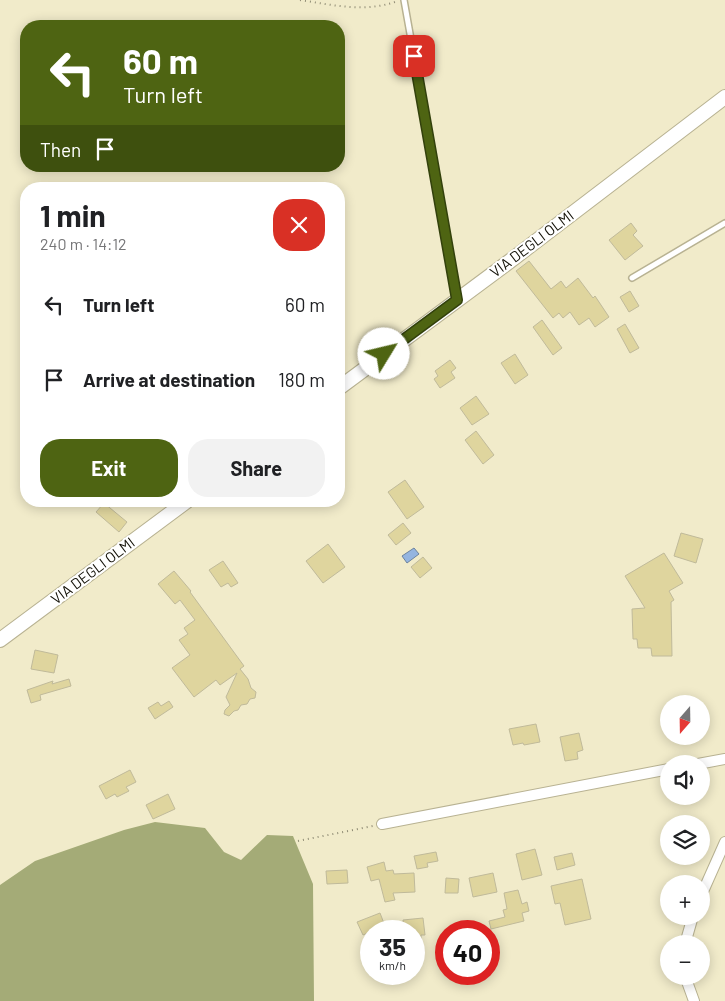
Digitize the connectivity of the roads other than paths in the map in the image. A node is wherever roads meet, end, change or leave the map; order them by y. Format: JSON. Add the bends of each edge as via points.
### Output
{"nodes":[{"id":1,"x":402,"y":0,"type":"edge"},
{"id":2,"x":725,"y":97,"type":"edge"},
{"id":3,"x":725,"y":223,"type":"edge"},
{"id":4,"x":632,"y":278,"type":"dead end"},
{"id":5,"x":457,"y":300,"type":"junction"},
{"id":6,"x":345,"y":384,"type":"edge"},
{"id":7,"x":179,"y":507,"type":"edge"},
{"id":8,"x":0,"y":640,"type":"edge"},
{"id":9,"x":725,"y":759,"type":"edge"},
{"id":10,"x":710,"y":762,"type":"edge"},
{"id":11,"x":660,"y":771,"type":"edge"},
{"id":12,"x":382,"y":824,"type":"road end"},
{"id":13,"x":725,"y":842,"type":"edge"},
{"id":14,"x":710,"y":876,"type":"edge"},
{"id":15,"x":689,"y":985,"type":"edge"},
{"id":16,"x":694,"y":1001,"type":"edge"}],
"edges":[{"from":1,"to":5,"type":"lane"},
{"from":2,"to":5,"type":"street","name":"VIA DEGLI OLMI"},
{"from":3,"to":4,"type":"lane"},
{"from":5,"to":6,"type":"street","name":"VIA DEGLI OLMI"},
{"from":7,"to":8,"type":"street","name":"VIA DEGLI OLMI"},
{"from":9,"to":10,"type":"street"},
{"from":11,"to":12,"type":"street"},
{"from":13,"to":14,"type":"street"},
{"from":15,"to":16,"type":"street"}]}
